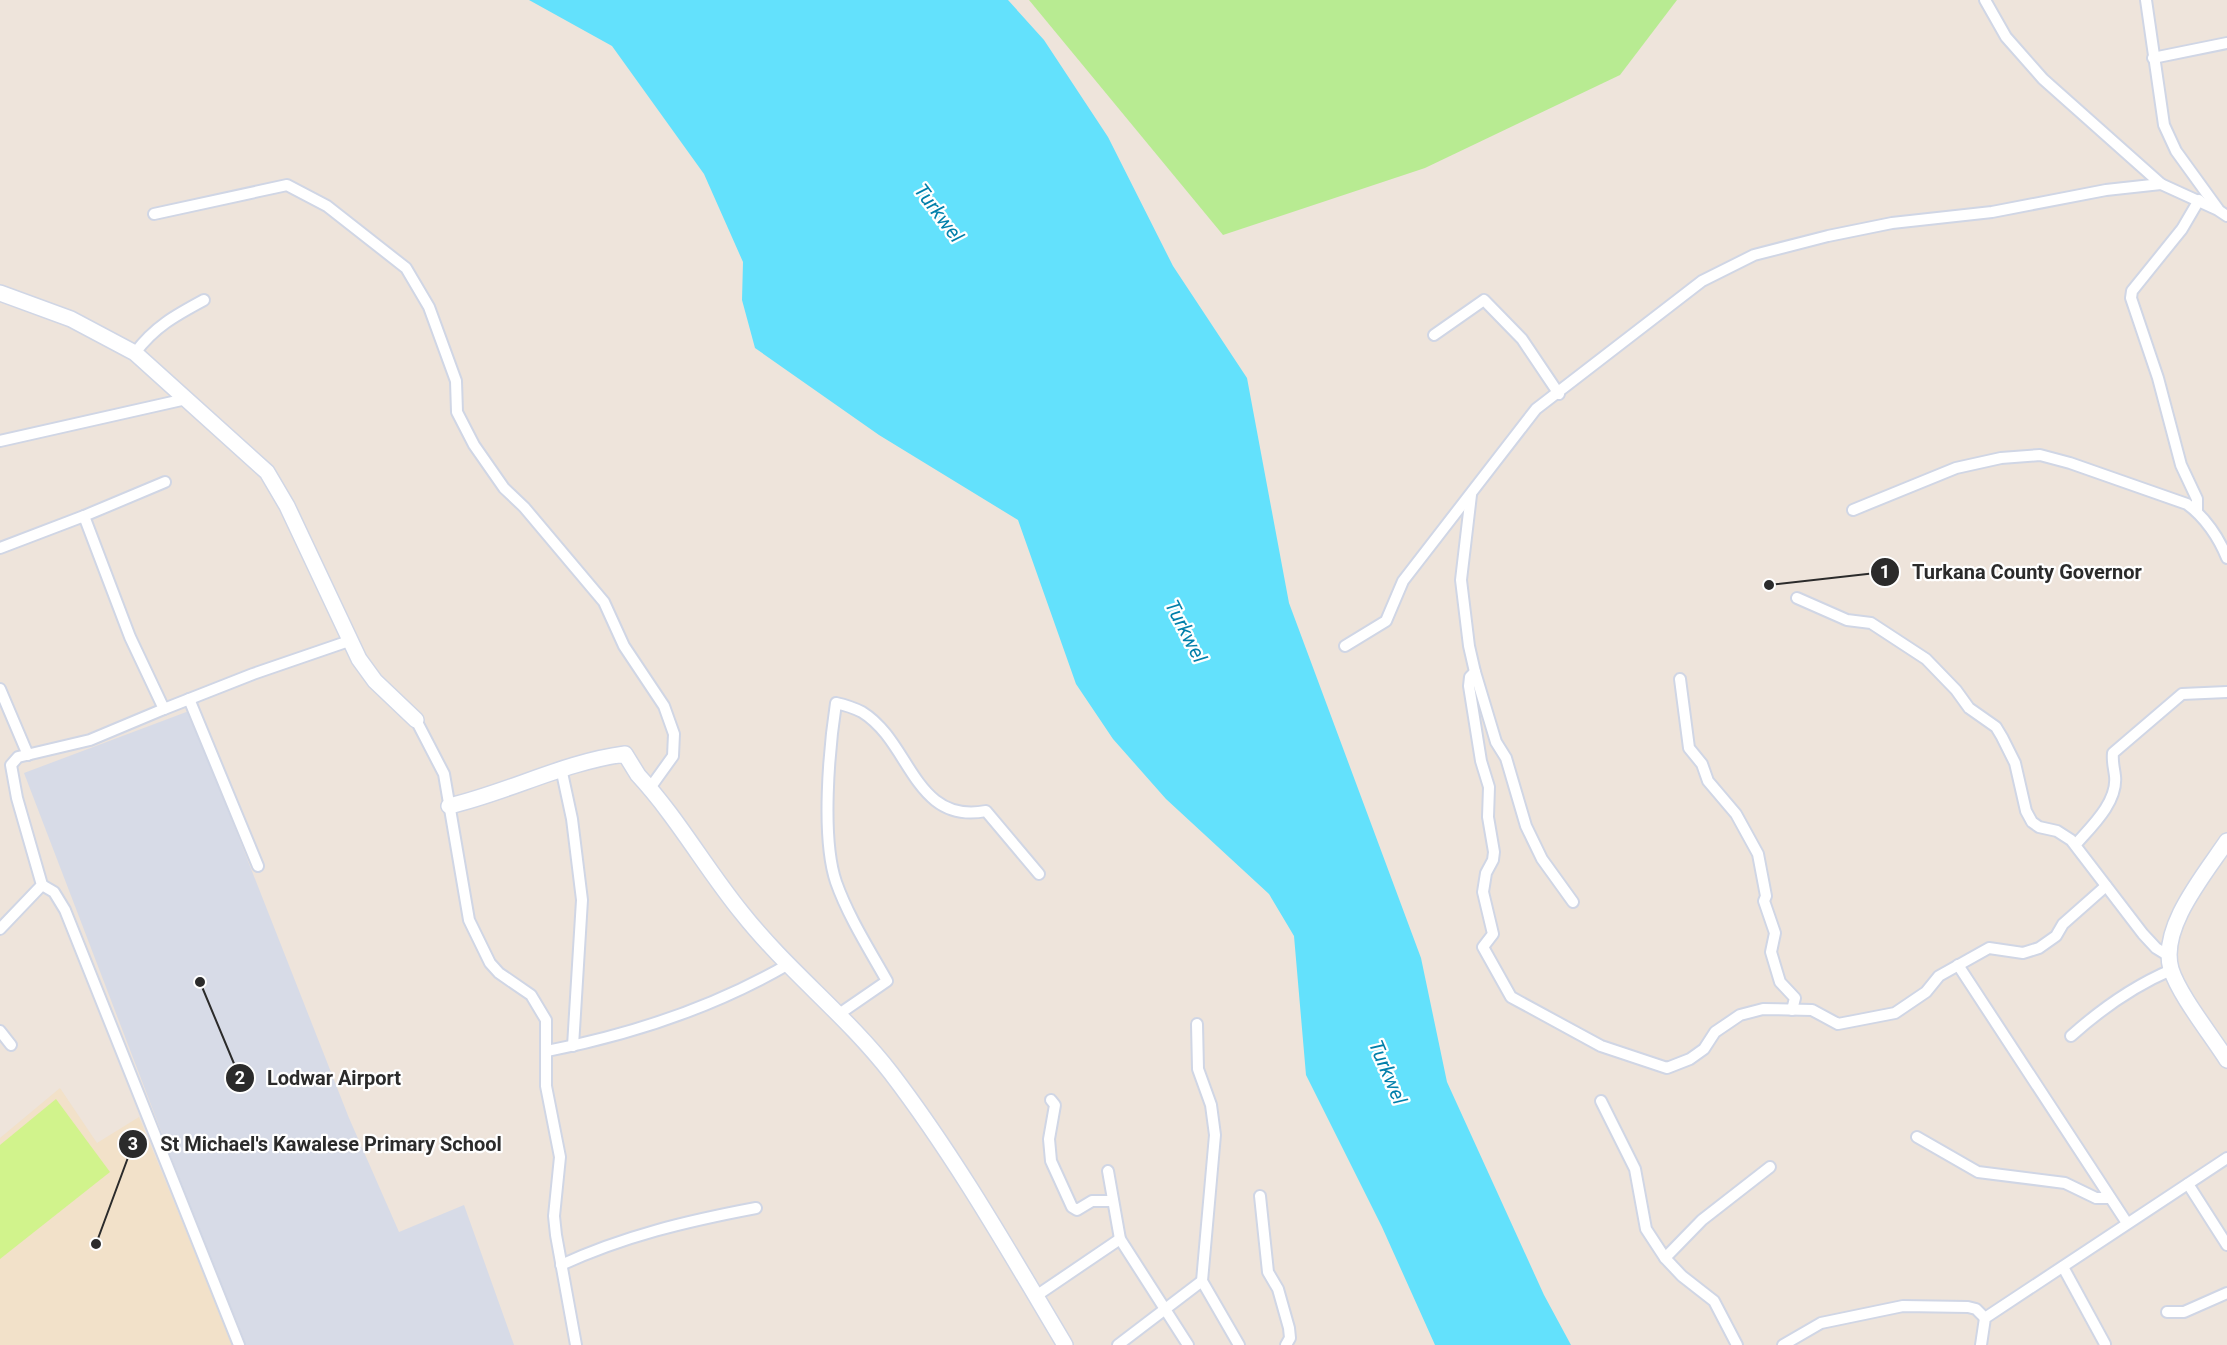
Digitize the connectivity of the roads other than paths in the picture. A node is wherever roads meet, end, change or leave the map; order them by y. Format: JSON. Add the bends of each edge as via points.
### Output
{"nodes":[{"id":1,"x":1985,"y":0,"type":"edge"},
{"id":2,"x":2146,"y":0,"type":"edge"},
{"id":3,"x":2227,"y":43,"type":"edge"},
{"id":4,"x":2153,"y":58,"type":"junction"},
{"id":5,"x":2161,"y":184,"type":"junction"},
{"id":6,"x":2199,"y":200,"type":"junction"},
{"id":7,"x":2223,"y":213,"type":"edge"},
{"id":8,"x":154,"y":214,"type":"dead end"},
{"id":9,"x":0,"y":293,"type":"edge"},
{"id":10,"x":204,"y":300,"type":"dead end"},
{"id":11,"x":1434,"y":335,"type":"dead end"},
{"id":12,"x":135,"y":353,"type":"junction"},
{"id":13,"x":1558,"y":394,"type":"junction"},
{"id":14,"x":186,"y":399,"type":"junction"},
{"id":15,"x":0,"y":441,"type":"edge"},
{"id":16,"x":165,"y":482,"type":"dead end"},
{"id":17,"x":1471,"y":495,"type":"junction"},
{"id":18,"x":1853,"y":510,"type":"dead end"},
{"id":19,"x":2197,"y":511,"type":"junction"},
{"id":20,"x":84,"y":516,"type":"junction"},
{"id":21,"x":0,"y":549,"type":"edge"},
{"id":22,"x":2227,"y":558,"type":"edge"},
{"id":23,"x":1797,"y":598,"type":"dead end"},
{"id":24,"x":349,"y":641,"type":"junction"},
{"id":25,"x":1345,"y":646,"type":"dead end"},
{"id":26,"x":1475,"y":672,"type":"junction"},
{"id":27,"x":1680,"y":679,"type":"dead end"},
{"id":28,"x":0,"y":689,"type":"edge"},
{"id":29,"x":2227,"y":692,"type":"edge"},
{"id":30,"x":189,"y":699,"type":"junction"},
{"id":31,"x":164,"y":709,"type":"junction"},
{"id":32,"x":416,"y":720,"type":"joint"},
{"id":33,"x":28,"y":755,"type":"junction"},
{"id":34,"x":561,"y":768,"type":"junction"},
{"id":35,"x":650,"y":788,"type":"junction"},
{"id":36,"x":449,"y":806,"type":"junction"},
{"id":37,"x":2076,"y":844,"type":"junction"},
{"id":38,"x":2225,"y":851,"type":"edge"},
{"id":39,"x":258,"y":866,"type":"dead end"},
{"id":40,"x":1039,"y":874,"type":"dead end"},
{"id":41,"x":42,"y":885,"type":"junction"},
{"id":42,"x":2106,"y":886,"type":"junction"},
{"id":43,"x":1573,"y":902,"type":"dead end"},
{"id":44,"x":0,"y":929,"type":"edge"},
{"id":45,"x":2170,"y":963,"type":"junction"},
{"id":46,"x":787,"y":965,"type":"junction"},
{"id":47,"x":1958,"y":965,"type":"junction"},
{"id":48,"x":1792,"y":1010,"type":"junction"},
{"id":49,"x":840,"y":1014,"type":"junction"},
{"id":50,"x":1197,"y":1024,"type":"dead end"},
{"id":51,"x":0,"y":1031,"type":"edge"},
{"id":52,"x":2071,"y":1036,"type":"dead end"},
{"id":53,"x":11,"y":1045,"type":"dead end"},
{"id":54,"x":573,"y":1046,"type":"junction"},
{"id":55,"x":547,"y":1051,"type":"junction"},
{"id":56,"x":2227,"y":1060,"type":"edge"},
{"id":57,"x":1051,"y":1101,"type":"dead end"},
{"id":58,"x":1601,"y":1101,"type":"dead end"},
{"id":59,"x":1917,"y":1137,"type":"dead end"},
{"id":60,"x":2227,"y":1158,"type":"edge"},
{"id":61,"x":1770,"y":1167,"type":"dead end"},
{"id":62,"x":1108,"y":1171,"type":"dead end"},
{"id":63,"x":2188,"y":1184,"type":"junction"},
{"id":64,"x":1260,"y":1196,"type":"dead end"},
{"id":65,"x":2110,"y":1198,"type":"junction"},
{"id":66,"x":1113,"y":1201,"type":"junction"},
{"id":67,"x":756,"y":1208,"type":"dead end"},
{"id":68,"x":2127,"y":1223,"type":"junction"},
{"id":69,"x":1120,"y":1239,"type":"junction"},
{"id":70,"x":2227,"y":1245,"type":"edge"},
{"id":71,"x":1665,"y":1257,"type":"junction"},
{"id":72,"x":561,"y":1265,"type":"junction"},
{"id":73,"x":2063,"y":1267,"type":"junction"},
{"id":74,"x":1202,"y":1281,"type":"junction"},
{"id":75,"x":2227,"y":1293,"type":"edge"},
{"id":76,"x":1036,"y":1296,"type":"junction"},
{"id":77,"x":1166,"y":1309,"type":"junction"},
{"id":78,"x":2168,"y":1312,"type":"dead end"},
{"id":79,"x":1985,"y":1318,"type":"junction"},
{"id":80,"x":2104,"y":1344,"type":"edge"},
{"id":81,"x":238,"y":1345,"type":"edge"},
{"id":82,"x":576,"y":1345,"type":"edge"},
{"id":83,"x":1065,"y":1345,"type":"edge"},
{"id":84,"x":1118,"y":1345,"type":"edge"},
{"id":85,"x":1188,"y":1345,"type":"edge"},
{"id":86,"x":1239,"y":1345,"type":"edge"},
{"id":87,"x":1286,"y":1345,"type":"edge"},
{"id":88,"x":1737,"y":1345,"type":"edge"},
{"id":89,"x":1783,"y":1345,"type":"edge"},
{"id":90,"x":1982,"y":1345,"type":"edge"}],
"edges":[{"from":1,"to":5,"type":"street","via":[[2006,36],[2043,80]]},
{"from":2,"to":4,"type":"street"},
{"from":3,"to":4,"type":"street"},
{"from":4,"to":7,"type":"street","via":[[2168,136]]},
{"from":5,"to":6,"type":"street"},
{"from":5,"to":13,"type":"street","via":[[2106,190],[1992,212],[1892,223],[1754,255],[1702,281]]},
{"from":6,"to":7,"type":"street"},
{"from":6,"to":19,"type":"street","via":[[2182,229],[2132,291],[2131,298],[2181,465],[2198,499]]},
{"from":8,"to":35,"type":"street","via":[[287,185],[327,206],[406,268],[429,307],[456,381],[457,412],[474,445],[504,488],[604,602],[624,646],[664,706],[674,734],[673,756]]},
{"from":9,"to":12,"type":"street","via":[[71,319]]},
{"from":10,"to":12,"type":"street","via":[[163,322]]},
{"from":11,"to":13,"type":"street","via":[[1484,300],[1522,339]]},
{"from":12,"to":14,"type":"street"},
{"from":13,"to":17,"type":"street","via":[[1536,409]]},
{"from":14,"to":15,"type":"street"},
{"from":14,"to":24,"type":"street","via":[[267,472],[298,528]]},
{"from":16,"to":20,"type":"street"},
{"from":17,"to":25,"type":"street","via":[[1403,581],[1386,621]]},
{"from":17,"to":26,"type":"street","via":[[1461,580]]},
{"from":18,"to":19,"type":"street","via":[[1956,468],[2040,455],[2177,499]]},
{"from":19,"to":22,"type":"street"},
{"from":20,"to":21,"type":"street"},
{"from":20,"to":31,"type":"street","via":[[130,637]]},
{"from":23,"to":37,"type":"street","via":[[1848,620],[1871,623],[1926,659],[1969,708],[1996,727],[2015,764],[2032,822],[2044,830],[2061,833]]},
{"from":24,"to":30,"type":"street"},
{"from":24,"to":32,"type":"street","via":[[375,681]]},
{"from":26,"to":43,"type":"street","via":[[1526,826],[1542,859]]},
{"from":26,"to":48,"type":"street","via":[[1470,677],[1470,686],[1481,761],[1489,787],[1488,817],[1494,852],[1483,892],[1493,934],[1483,947],[1510,997],[1601,1046],[1667,1068],[1704,1049],[1715,1032],[1740,1015]]},
{"from":27,"to":48,"type":"street","via":[[1689,748],[1702,764],[1708,781],[1736,814],[1758,854],[1764,901],[1775,933],[1771,952],[1780,982],[1795,998]]},
{"from":28,"to":33,"type":"street"},
{"from":29,"to":37,"type":"street","via":[[2182,694],[2114,753],[2115,777],[2110,799]]},
{"from":30,"to":31,"type":"street"},
{"from":30,"to":39,"type":"street"},
{"from":31,"to":33,"type":"street","via":[[90,740]]},
{"from":32,"to":36,"type":"street","via":[[444,774]]},
{"from":33,"to":41,"type":"street","via":[[18,757],[11,765],[12,775]]},
{"from":34,"to":35,"type":"street","via":[[625,754]]},
{"from":34,"to":36,"type":"street","via":[[504,792]]},
{"from":34,"to":54,"type":"street","via":[[582,900]]},
{"from":35,"to":46,"type":"street","via":[[742,914]]},
{"from":36,"to":55,"type":"street","via":[[470,920],[490,963],[531,995],[542,1010],[548,1028]]},
{"from":37,"to":42,"type":"street"},
{"from":38,"to":45,"type":"street","via":[[2176,924]]},
{"from":40,"to":49,"type":"street","via":[[986,811],[962,814],[942,807],[864,713],[836,703],[829,815],[836,880],[887,981]]},
{"from":41,"to":44,"type":"street"},
{"from":41,"to":81,"type":"street","via":[[54,892],[65,910]]},
{"from":42,"to":45,"type":"street"},
{"from":42,"to":47,"type":"street","via":[[2063,924],[2056,936],[2034,951],[1989,948]]},
{"from":45,"to":52,"type":"street"},
{"from":45,"to":56,"type":"street"},
{"from":46,"to":49,"type":"street"},
{"from":46,"to":54,"type":"street","via":[[727,997],[644,1027]]},
{"from":47,"to":48,"type":"street","via":[[1895,1013],[1838,1024],[1812,1010]]},
{"from":47,"to":65,"type":"street"},
{"from":49,"to":76,"type":"street","via":[[891,1074],[950,1158]]},
{"from":50,"to":74,"type":"street","via":[[1198,1069],[1211,1105],[1215,1135]]},
{"from":51,"to":53,"type":"street"},
{"from":54,"to":55,"type":"street"},
{"from":55,"to":72,"type":"street","via":[[546,1086],[560,1157],[554,1216]]},
{"from":57,"to":66,"type":"street","via":[[1055,1105],[1050,1161],[1072,1207],[1077,1210],[1092,1201]]},
{"from":58,"to":71,"type":"street","via":[[1635,1168],[1646,1229]]},
{"from":59,"to":65,"type":"street","via":[[1978,1172],[2065,1183],[2096,1198]]},
{"from":60,"to":63,"type":"street"},
{"from":61,"to":71,"type":"street","via":[[1702,1220]]},
{"from":62,"to":66,"type":"street"},
{"from":63,"to":68,"type":"street"},
{"from":63,"to":70,"type":"street"},
{"from":64,"to":87,"type":"street","via":[[1268,1272],[1278,1289],[1289,1328]]},
{"from":65,"to":68,"type":"street"},
{"from":66,"to":69,"type":"street"},
{"from":67,"to":72,"type":"street","via":[[672,1225],[608,1244]]},
{"from":68,"to":73,"type":"street"},
{"from":69,"to":76,"type":"street"},
{"from":69,"to":77,"type":"street"},
{"from":71,"to":88,"type":"street","via":[[1714,1301]]},
{"from":72,"to":82,"type":"street"},
{"from":73,"to":79,"type":"street"},
{"from":73,"to":80,"type":"street"},
{"from":74,"to":77,"type":"street"},
{"from":74,"to":86,"type":"street"},
{"from":75,"to":78,"type":"street","via":[[2184,1312]]},
{"from":76,"to":83,"type":"street"},
{"from":77,"to":84,"type":"street"},
{"from":77,"to":85,"type":"street"},
{"from":79,"to":89,"type":"street","via":[[1968,1307],[1903,1306],[1821,1323]]},
{"from":79,"to":90,"type":"street"}]}
